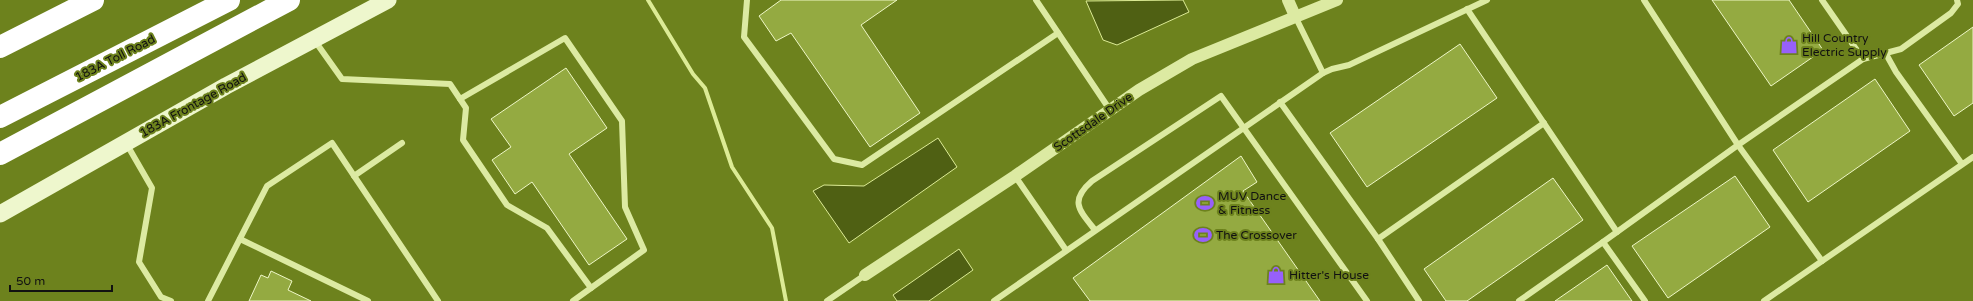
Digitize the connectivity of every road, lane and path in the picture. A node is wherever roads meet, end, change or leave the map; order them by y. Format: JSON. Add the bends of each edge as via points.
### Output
{"nodes":[{"id":1,"x":93,"y":0,"type":"edge"},
{"id":2,"x":230,"y":0,"type":"edge"},
{"id":3,"x":279,"y":0,"type":"edge"},
{"id":4,"x":289,"y":0,"type":"edge"},
{"id":5,"x":388,"y":0,"type":"edge"},
{"id":6,"x":747,"y":0,"type":"edge"},
{"id":7,"x":1036,"y":0,"type":"edge"},
{"id":8,"x":1288,"y":0,"type":"edge"},
{"id":9,"x":1338,"y":0,"type":"edge"},
{"id":10,"x":1487,"y":0,"type":"edge"},
{"id":11,"x":1644,"y":0,"type":"edge"},
{"id":12,"x":1822,"y":0,"type":"edge"},
{"id":13,"x":1957,"y":0,"type":"edge"},
{"id":14,"x":1467,"y":10,"type":"junction"},
{"id":15,"x":1295,"y":16,"type":"junction"},
{"id":16,"x":1058,"y":33,"type":"junction"},
{"id":17,"x":314,"y":40,"type":"junction"},
{"id":18,"x":0,"y":47,"type":"edge"},
{"id":19,"x":1886,"y":54,"type":"junction"},
{"id":20,"x":1863,"y":59,"type":"junction"},
{"id":21,"x":1323,"y":73,"type":"junction"},
{"id":22,"x":51,"y":91,"type":"junction"},
{"id":23,"x":460,"y":99,"type":"junction"},
{"id":24,"x":1280,"y":102,"type":"junction"},
{"id":25,"x":1110,"y":110,"type":"junction"},
{"id":26,"x":0,"y":117,"type":"edge"},
{"id":27,"x":1544,"y":123,"type":"junction"},
{"id":28,"x":1242,"y":127,"type":"junction"},
{"id":29,"x":402,"y":143,"type":"dead end"},
{"id":30,"x":126,"y":144,"type":"junction"},
{"id":31,"x":1738,"y":145,"type":"junction"},
{"id":32,"x":0,"y":154,"type":"edge"},
{"id":33,"x":1973,"y":157,"type":"edge"},
{"id":34,"x":1962,"y":164,"type":"junction"},
{"id":35,"x":354,"y":176,"type":"junction"},
{"id":36,"x":1015,"y":176,"type":"junction"},
{"id":37,"x":0,"y":214,"type":"edge"},
{"id":38,"x":1095,"y":230,"type":"junction"},
{"id":39,"x":1617,"y":232,"type":"junction"},
{"id":40,"x":240,"y":239,"type":"junction"},
{"id":41,"x":1378,"y":239,"type":"junction"},
{"id":42,"x":1603,"y":242,"type":"junction"},
{"id":43,"x":1066,"y":250,"type":"junction"},
{"id":44,"x":1822,"y":261,"type":"junction"},
{"id":45,"x":865,"y":275,"type":"joint"},
{"id":46,"x":591,"y":288,"type":"junction"},
{"id":47,"x":172,"y":301,"type":"edge"},
{"id":48,"x":208,"y":301,"type":"edge"},
{"id":49,"x":368,"y":301,"type":"edge"},
{"id":50,"x":438,"y":301,"type":"edge"},
{"id":51,"x":573,"y":301,"type":"edge"},
{"id":52,"x":827,"y":301,"type":"edge"},
{"id":53,"x":994,"y":301,"type":"edge"},
{"id":54,"x":1367,"y":301,"type":"edge"},
{"id":55,"x":1419,"y":301,"type":"edge"},
{"id":56,"x":1519,"y":301,"type":"edge"},
{"id":57,"x":1645,"y":301,"type":"edge"},
{"id":58,"x":1764,"y":301,"type":"edge"}],
"edges":[{"from":1,"to":18,"type":"highway"},
{"from":2,"to":22,"type":"highway","name":"183A Toll Road"},
{"from":3,"to":22,"type":"highway"},
{"from":4,"to":32,"type":"highway"},
{"from":5,"to":17,"type":"main road","name":"183A Frontage Road"},
{"from":6,"to":16,"type":"lane","via":[[744,37],[834,159],[862,165]]},
{"from":7,"to":16,"type":"lane"},
{"from":8,"to":15,"type":"street"},
{"from":9,"to":15,"type":"street","name":"Scottsdale Drive"},
{"from":10,"to":14,"type":"lane"},
{"from":11,"to":31,"type":"lane"},
{"from":12,"to":20,"type":"lane"},
{"from":13,"to":19,"type":"lane","via":[[1958,4],[1951,13],[1902,49]]},
{"from":14,"to":21,"type":"lane","via":[[1349,65]]},
{"from":14,"to":27,"type":"lane"},
{"from":15,"to":21,"type":"lane"},
{"from":15,"to":25,"type":"street","name":"Scottsdale Drive","via":[[1192,59]]},
{"from":16,"to":25,"type":"lane"},
{"from":17,"to":23,"type":"lane","via":[[342,79],[450,84]]},
{"from":17,"to":30,"type":"main road","name":"183A Frontage Road","via":[[226,86]]},
{"from":19,"to":20,"type":"lane"},
{"from":19,"to":34,"type":"lane","via":[[1896,72]]},
{"from":20,"to":31,"type":"lane"},
{"from":21,"to":24,"type":"lane"},
{"from":22,"to":26,"type":"highway","name":"183A Toll Road"},
{"from":23,"to":46,"type":"lane","via":[[466,108],[463,140],[503,198],[508,205],[547,228]]},
{"from":23,"to":46,"type":"lane","via":[[565,38],[622,122],[625,206],[644,250]]},
{"from":24,"to":28,"type":"lane"},
{"from":24,"to":41,"type":"lane"},
{"from":25,"to":36,"type":"street","name":"Scottsdale Drive"},
{"from":27,"to":39,"type":"lane"},
{"from":27,"to":41,"type":"lane"},
{"from":28,"to":38,"type":"lane"},
{"from":28,"to":38,"type":"lane","via":[[1221,96],[1092,181],[1081,190],[1078,201],[1081,212]]},
{"from":28,"to":54,"type":"lane"},
{"from":29,"to":35,"type":"lane"},
{"from":30,"to":37,"type":"main road","name":"183A Frontage Road"},
{"from":30,"to":47,"type":"lane","via":[[152,188],[139,262],[161,297]]},
{"from":31,"to":39,"type":"lane"},
{"from":31,"to":44,"type":"lane"},
{"from":33,"to":34,"type":"lane"},
{"from":34,"to":44,"type":"lane"},
{"from":35,"to":40,"type":"lane","via":[[332,143],[267,186]]},
{"from":35,"to":50,"type":"lane"},
{"from":36,"to":43,"type":"lane"},
{"from":36,"to":45,"type":"street","name":"Scottsdale Drive"},
{"from":38,"to":43,"type":"lane"},
{"from":39,"to":42,"type":"lane"},
{"from":40,"to":48,"type":"lane"},
{"from":40,"to":49,"type":"lane"},
{"from":41,"to":55,"type":"lane"},
{"from":42,"to":56,"type":"lane"},
{"from":42,"to":57,"type":"lane"},
{"from":43,"to":53,"type":"lane"},
{"from":44,"to":58,"type":"lane"},
{"from":45,"to":52,"type":"lane"},
{"from":46,"to":51,"type":"lane"}]}
